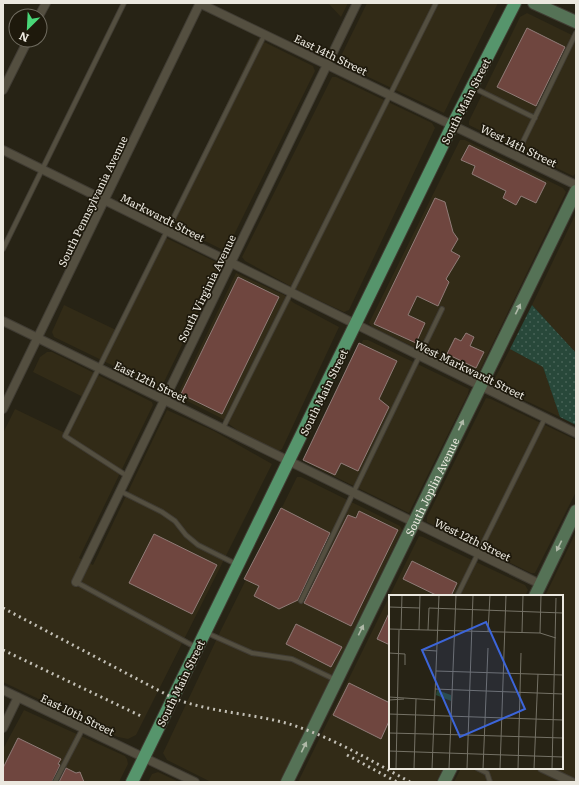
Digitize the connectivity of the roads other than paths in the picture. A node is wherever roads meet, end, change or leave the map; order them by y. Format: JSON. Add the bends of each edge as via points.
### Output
{"nodes":[{"id":1,"x":124,"y":3,"type":"edge"},
{"id":2,"x":200,"y":3,"type":"edge"},
{"id":3,"x":357,"y":3,"type":"edge"},
{"id":4,"x":436,"y":3,"type":"edge"},
{"id":5,"x":515,"y":3,"type":"edge"},
{"id":6,"x":534,"y":3,"type":"edge"},
{"id":7,"x":576,"y":22,"type":"edge"},
{"id":8,"x":576,"y":33,"type":"edge"},
{"id":9,"x":265,"y":34,"type":"junction"},
{"id":10,"x":24,"y":48,"type":"edge"},
{"id":11,"x":327,"y":65,"type":"junction"},
{"id":12,"x":472,"y":86,"type":"junction"},
{"id":13,"x":3,"y":90,"type":"edge"},
{"id":14,"x":390,"y":95,"type":"junction"},
{"id":15,"x":535,"y":118,"type":"junction"},
{"id":16,"x":452,"y":126,"type":"junction"},
{"id":17,"x":3,"y":150,"type":"edge"},
{"id":18,"x":516,"y":156,"type":"junction"},
{"id":19,"x":42,"y":169,"type":"junction"},
{"id":20,"x":576,"y":185,"type":"edge"},
{"id":21,"x":576,"y":191,"type":"edge"},
{"id":22,"x":105,"y":200,"type":"junction"},
{"id":23,"x":167,"y":231,"type":"junction"},
{"id":24,"x":3,"y":249,"type":"edge"},
{"id":25,"x":230,"y":263,"type":"junction"},
{"id":26,"x":291,"y":293,"type":"junction"},
{"id":27,"x":442,"y":309,"type":"dead end"},
{"id":28,"x":3,"y":321,"type":"edge"},
{"id":29,"x":355,"y":325,"type":"junction"},
{"id":30,"x":38,"y":338,"type":"junction"},
{"id":31,"x":419,"y":356,"type":"junction"},
{"id":32,"x":99,"y":368,"type":"junction"},
{"id":33,"x":480,"y":387,"type":"junction"},
{"id":34,"x":165,"y":400,"type":"junction"},
{"id":35,"x":3,"y":409,"type":"edge"},
{"id":36,"x":545,"y":418,"type":"junction"},
{"id":37,"x":223,"y":428,"type":"junction"},
{"id":38,"x":576,"y":433,"type":"edge"},
{"id":39,"x":290,"y":461,"type":"junction"},
{"id":40,"x":128,"y":476,"type":"junction"},
{"id":41,"x":120,"y":491,"type":"junction"},
{"id":42,"x":354,"y":493,"type":"junction"},
{"id":43,"x":576,"y":511,"type":"edge"},
{"id":44,"x":414,"y":523,"type":"junction"},
{"id":45,"x":478,"y":554,"type":"junction"},
{"id":46,"x":238,"y":565,"type":"junction"},
{"id":47,"x":76,"y":582,"type":"joint"},
{"id":48,"x":540,"y":584,"type":"junction"},
{"id":49,"x":458,"y":595,"type":"edge"},
{"id":50,"x":535,"y":595,"type":"edge"},
{"id":51,"x":301,"y":601,"type":"dead end"},
{"id":52,"x":205,"y":632,"type":"junction"},
{"id":53,"x":198,"y":648,"type":"junction"},
{"id":54,"x":337,"y":680,"type":"junction"},
{"id":55,"x":3,"y":690,"type":"edge"},
{"id":56,"x":18,"y":697,"type":"junction"},
{"id":57,"x":3,"y":728,"type":"edge"},
{"id":58,"x":83,"y":728,"type":"junction"},
{"id":59,"x":144,"y":758,"type":"junction"},
{"id":60,"x":450,"y":769,"type":"edge"},
{"id":61,"x":479,"y":769,"type":"edge"},
{"id":62,"x":544,"y":769,"type":"edge"},
{"id":63,"x":55,"y":782,"type":"edge"},
{"id":64,"x":132,"y":782,"type":"edge"},
{"id":65,"x":195,"y":782,"type":"edge"},
{"id":66,"x":287,"y":782,"type":"edge"},
{"id":67,"x":444,"y":782,"type":"edge"},
{"id":68,"x":490,"y":782,"type":"edge"},
{"id":69,"x":572,"y":782,"type":"edge"}],
"edges":[{"from":1,"to":19,"type":"lane"},
{"from":2,"to":9,"type":"street","name":"East 14th Street"},
{"from":2,"to":22,"type":"street","name":"South Pennsylvania Avenue"},
{"from":3,"to":11,"type":"street","name":"South Virginia Avenue"},
{"from":4,"to":14,"type":"lane"},
{"from":5,"to":12,"type":"main road","name":"South Main Street"},
{"from":6,"to":7,"type":"street"},
{"from":8,"to":15,"type":"lane"},
{"from":9,"to":11,"type":"street","name":"East 14th Street"},
{"from":9,"to":23,"type":"lane"},
{"from":10,"to":13,"type":"street"},
{"from":11,"to":14,"type":"street","name":"East 14th Street"},
{"from":11,"to":25,"type":"street","name":"South Virginia Avenue"},
{"from":12,"to":15,"type":"lane"},
{"from":12,"to":16,"type":"main road","name":"South Main Street"},
{"from":14,"to":16,"type":"street","name":"East 14th Street"},
{"from":14,"to":26,"type":"lane"},
{"from":15,"to":18,"type":"lane"},
{"from":16,"to":18,"type":"street","name":"West 14th Street"},
{"from":16,"to":29,"type":"main road","name":"South Main Street"},
{"from":17,"to":19,"type":"street","name":"Markwardt Street"},
{"from":18,"to":20,"type":"street","name":"West 14th Street"},
{"from":19,"to":22,"type":"street","name":"Markwardt Street"},
{"from":19,"to":24,"type":"lane"},
{"from":33,"to":21,"type":"street","name":"South Joplin Avenue","one_way":true},
{"from":22,"to":23,"type":"street","name":"Markwardt Street"},
{"from":22,"to":30,"type":"street","name":"South Pennsylvania Avenue"},
{"from":23,"to":25,"type":"street","name":"Markwardt Street"},
{"from":23,"to":32,"type":"lane"},
{"from":25,"to":26,"type":"street","name":"Markwardt Street"},
{"from":25,"to":34,"type":"street","name":"South Virginia Avenue"},
{"from":26,"to":29,"type":"street","name":"Markwardt Street"},
{"from":26,"to":37,"type":"lane"},
{"from":27,"to":31,"type":"lane"},
{"from":28,"to":30,"type":"street","name":"East 12th Street"},
{"from":29,"to":31,"type":"street","name":"West Markwardt Street"},
{"from":29,"to":39,"type":"main road","name":"South Main Street"},
{"from":30,"to":32,"type":"street","name":"East 12th Street"},
{"from":30,"to":35,"type":"street","name":"South Pennsylvania Avenue"},
{"from":31,"to":33,"type":"street","name":"West Markwardt Street"},
{"from":31,"to":42,"type":"lane"},
{"from":32,"to":34,"type":"street","name":"East 12th Street"},
{"from":32,"to":40,"type":"lane","via":[[65,436]]},
{"from":33,"to":36,"type":"street","name":"West Markwardt Street"},
{"from":44,"to":33,"type":"street","name":"South Joplin Avenue","one_way":true},
{"from":34,"to":37,"type":"street","name":"East 12th Street"},
{"from":34,"to":40,"type":"street","name":"South Virginia Avenue"},
{"from":36,"to":38,"type":"street","name":"West Markwardt Street"},
{"from":36,"to":45,"type":"lane"},
{"from":37,"to":39,"type":"street","name":"East 12th Street"},
{"from":39,"to":42,"type":"street","name":"West 12th Street"},
{"from":39,"to":46,"type":"main road","name":"South Main Street"},
{"from":40,"to":41,"type":"street","name":"South Virginia Avenue"},
{"from":41,"to":46,"type":"lane","via":[[162,512],[175,521],[198,545]]},
{"from":41,"to":47,"type":"street","name":"South Virginia Avenue"},
{"from":42,"to":44,"type":"street","name":"West 12th Street"},
{"from":42,"to":51,"type":"lane"},
{"from":43,"to":48,"type":"street","one_way":true},
{"from":44,"to":45,"type":"street","name":"West 12th Street"},
{"from":54,"to":44,"type":"street","name":"South Joplin Avenue","one_way":true},
{"from":45,"to":48,"type":"street","name":"West 12th Street"},
{"from":45,"to":49,"type":"lane"},
{"from":46,"to":52,"type":"main road","name":"South Main Street"},
{"from":47,"to":53,"type":"lane"},
{"from":48,"to":50,"type":"street"},
{"from":52,"to":53,"type":"main road","name":"South Main Street"},
{"from":52,"to":54,"type":"lane","via":[[252,653],[292,659]]},
{"from":53,"to":59,"type":"main road","name":"South Main Street"},
{"from":66,"to":54,"type":"street","name":"South Joplin Avenue","one_way":true},
{"from":55,"to":56,"type":"street","name":"East 10th Street"},
{"from":56,"to":57,"type":"street"},
{"from":56,"to":58,"type":"street","name":"East 10th Street"},
{"from":58,"to":59,"type":"street","name":"East 10th Street"},
{"from":58,"to":63,"type":"lane"},
{"from":59,"to":64,"type":"main road","name":"South Main Street"},
{"from":59,"to":65,"type":"street","name":"East 10th Street"},
{"from":60,"to":67,"type":"street"},
{"from":61,"to":68,"type":"lane","via":[[487,773]]},
{"from":62,"to":69,"type":"street"}]}
